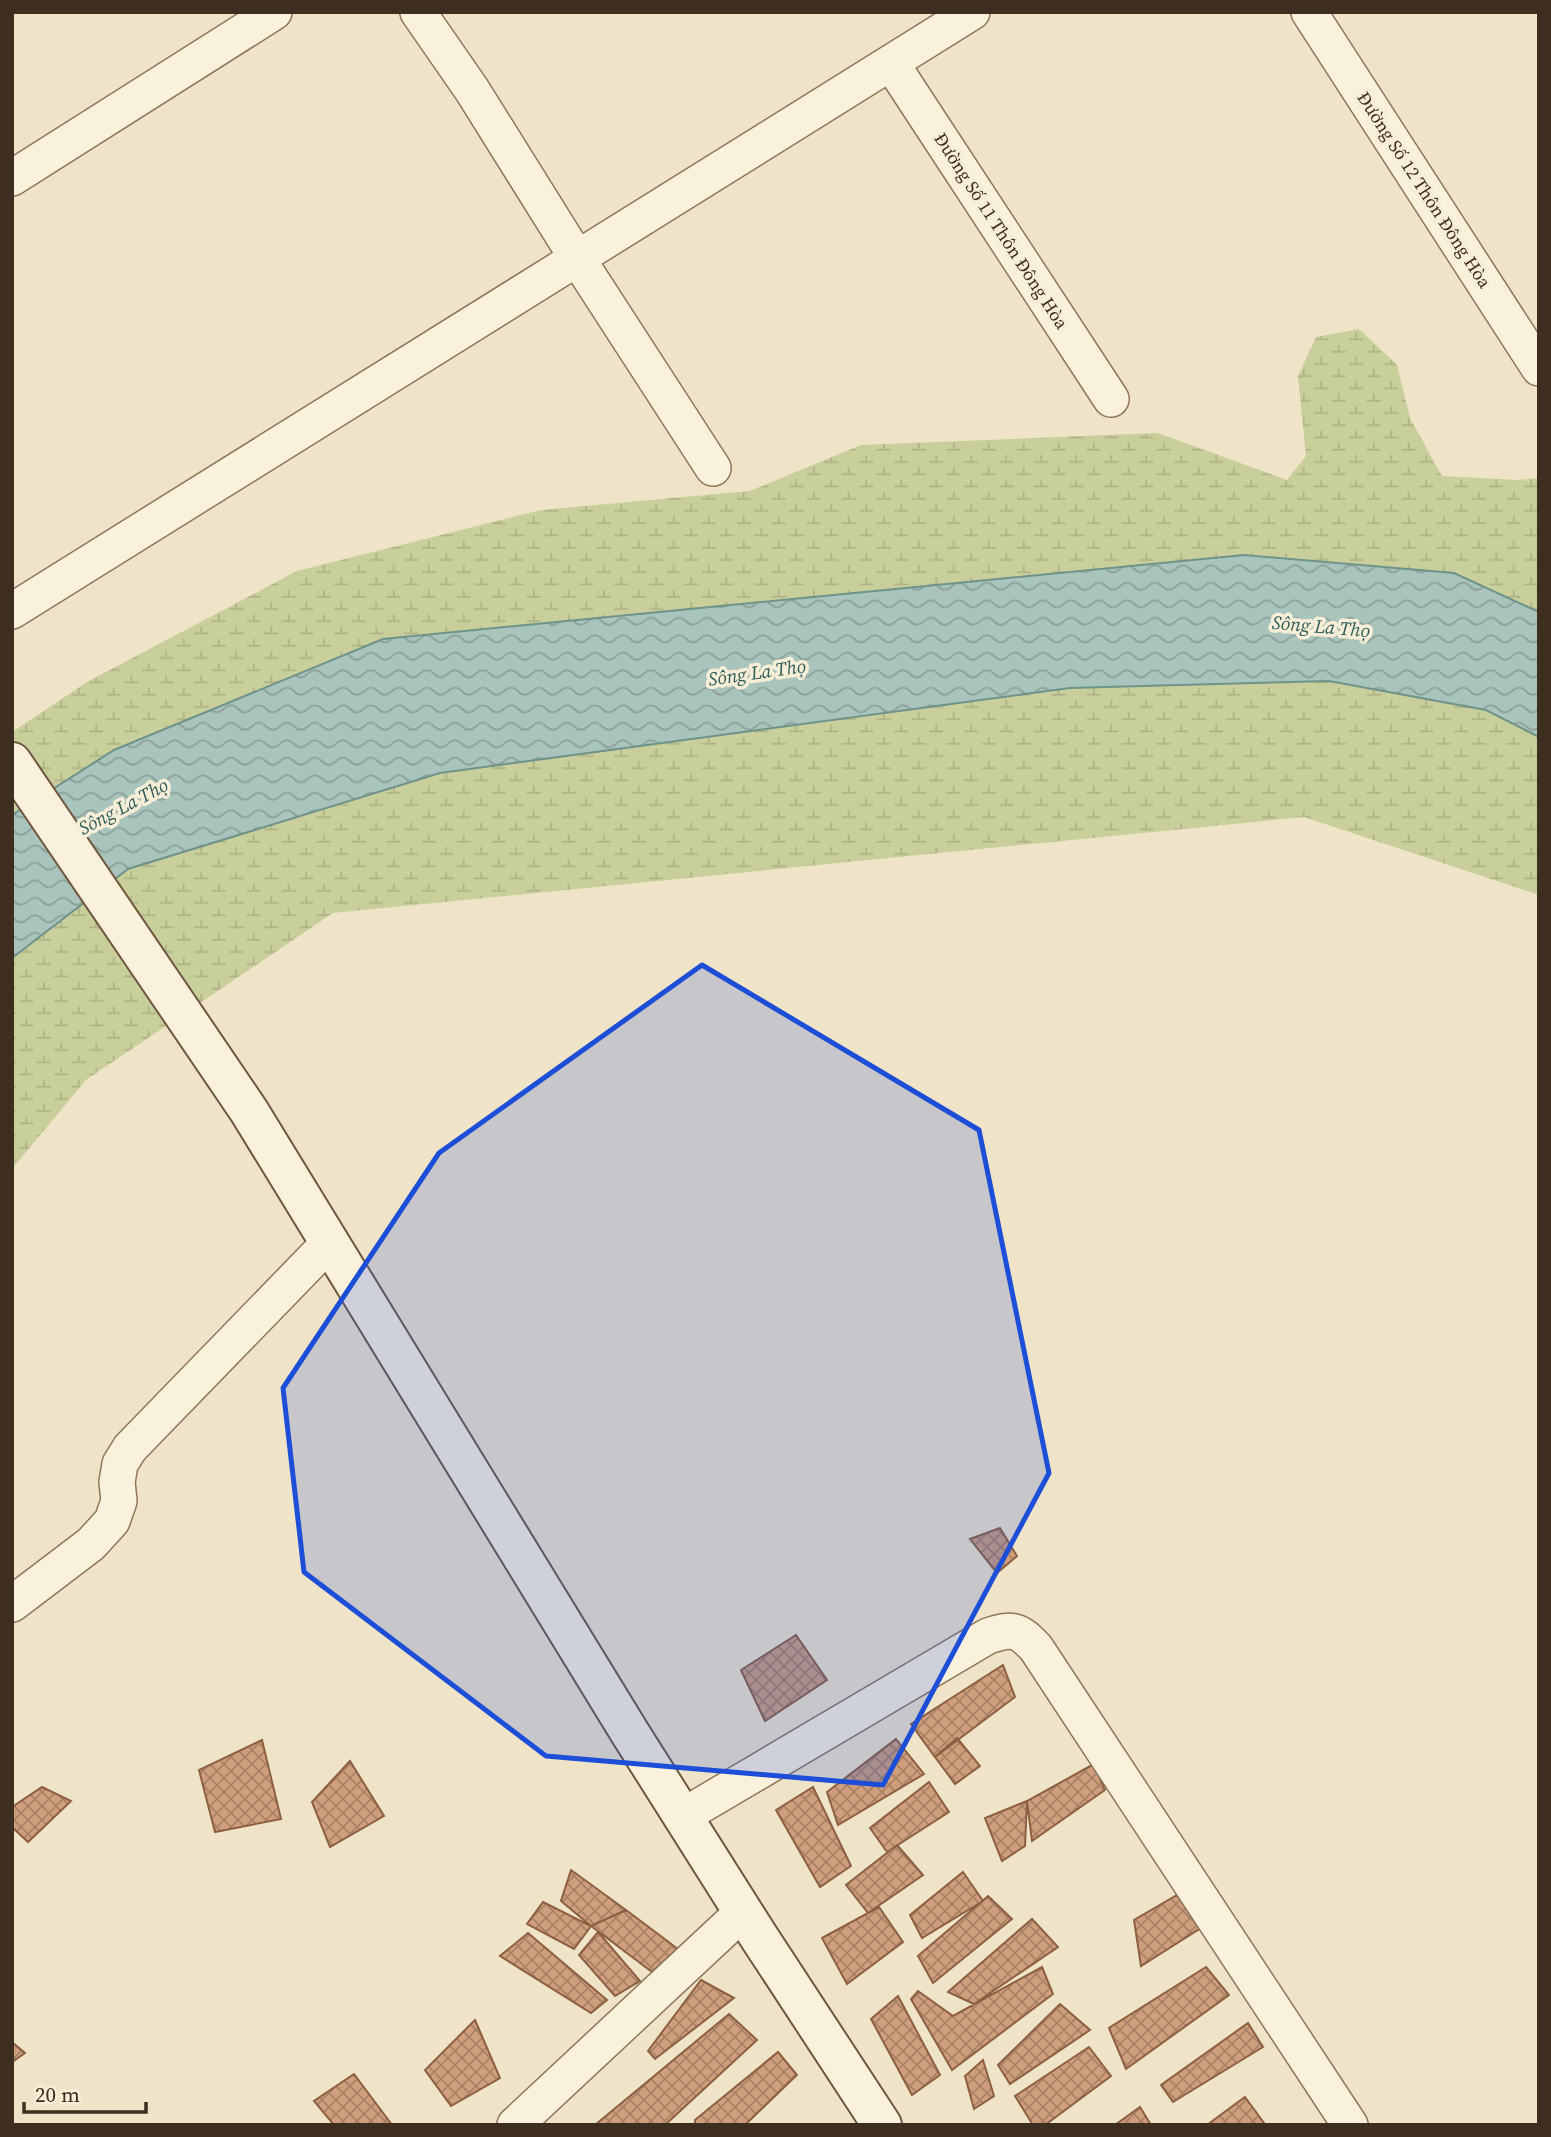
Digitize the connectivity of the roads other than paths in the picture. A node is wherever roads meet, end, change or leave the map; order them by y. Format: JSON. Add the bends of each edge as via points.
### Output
{"nodes":[{"id":1,"x":274,"y":12,"type":"edge"},
{"id":2,"x":418,"y":12,"type":"edge"},
{"id":3,"x":972,"y":12,"type":"edge"},
{"id":4,"x":1309,"y":12,"type":"edge"},
{"id":5,"x":891,"y":63,"type":"junction"},
{"id":6,"x":12,"y":178,"type":"edge"},
{"id":7,"x":577,"y":258,"type":"junction"},
{"id":8,"x":1539,"y":368,"type":"edge"},
{"id":9,"x":1111,"y":399,"type":"dead end"},
{"id":10,"x":713,"y":468,"type":"dead end"},
{"id":11,"x":12,"y":611,"type":"edge"},
{"id":12,"x":15,"y":766,"type":"edge"},
{"id":13,"x":330,"y":1242,"type":"junction"},
{"id":14,"x":12,"y":1604,"type":"edge"},
{"id":15,"x":683,"y":1816,"type":"junction"},
{"id":16,"x":743,"y":1912,"type":"junction"},
{"id":17,"x":515,"y":2125,"type":"edge"},
{"id":18,"x":882,"y":2125,"type":"edge"},
{"id":19,"x":1350,"y":2125,"type":"edge"}],
"edges":[{"from":1,"to":6,"type":"street"},
{"from":2,"to":7,"type":"street"},
{"from":3,"to":5,"type":"street"},
{"from":4,"to":8,"type":"street","name":"Đường Số 12 Thôn Đông Hòa"},
{"from":5,"to":7,"type":"street"},
{"from":5,"to":9,"type":"street","name":"Đường Số 11 Thôn Đông Hòa"},
{"from":7,"to":10,"type":"street"},
{"from":7,"to":11,"type":"street"},
{"from":12,"to":13,"type":"street","via":[[249,1111]]},
{"from":13,"to":14,"type":"street","via":[[130,1448],[120,1464],[119,1501],[112,1521],[91,1544]]},
{"from":13,"to":15,"type":"street"},
{"from":15,"to":16,"type":"street"},
{"from":15,"to":19,"type":"street","via":[[988,1636],[1007,1630],[1022,1633]]},
{"from":16,"to":17,"type":"street"},
{"from":16,"to":18,"type":"street"}]}
